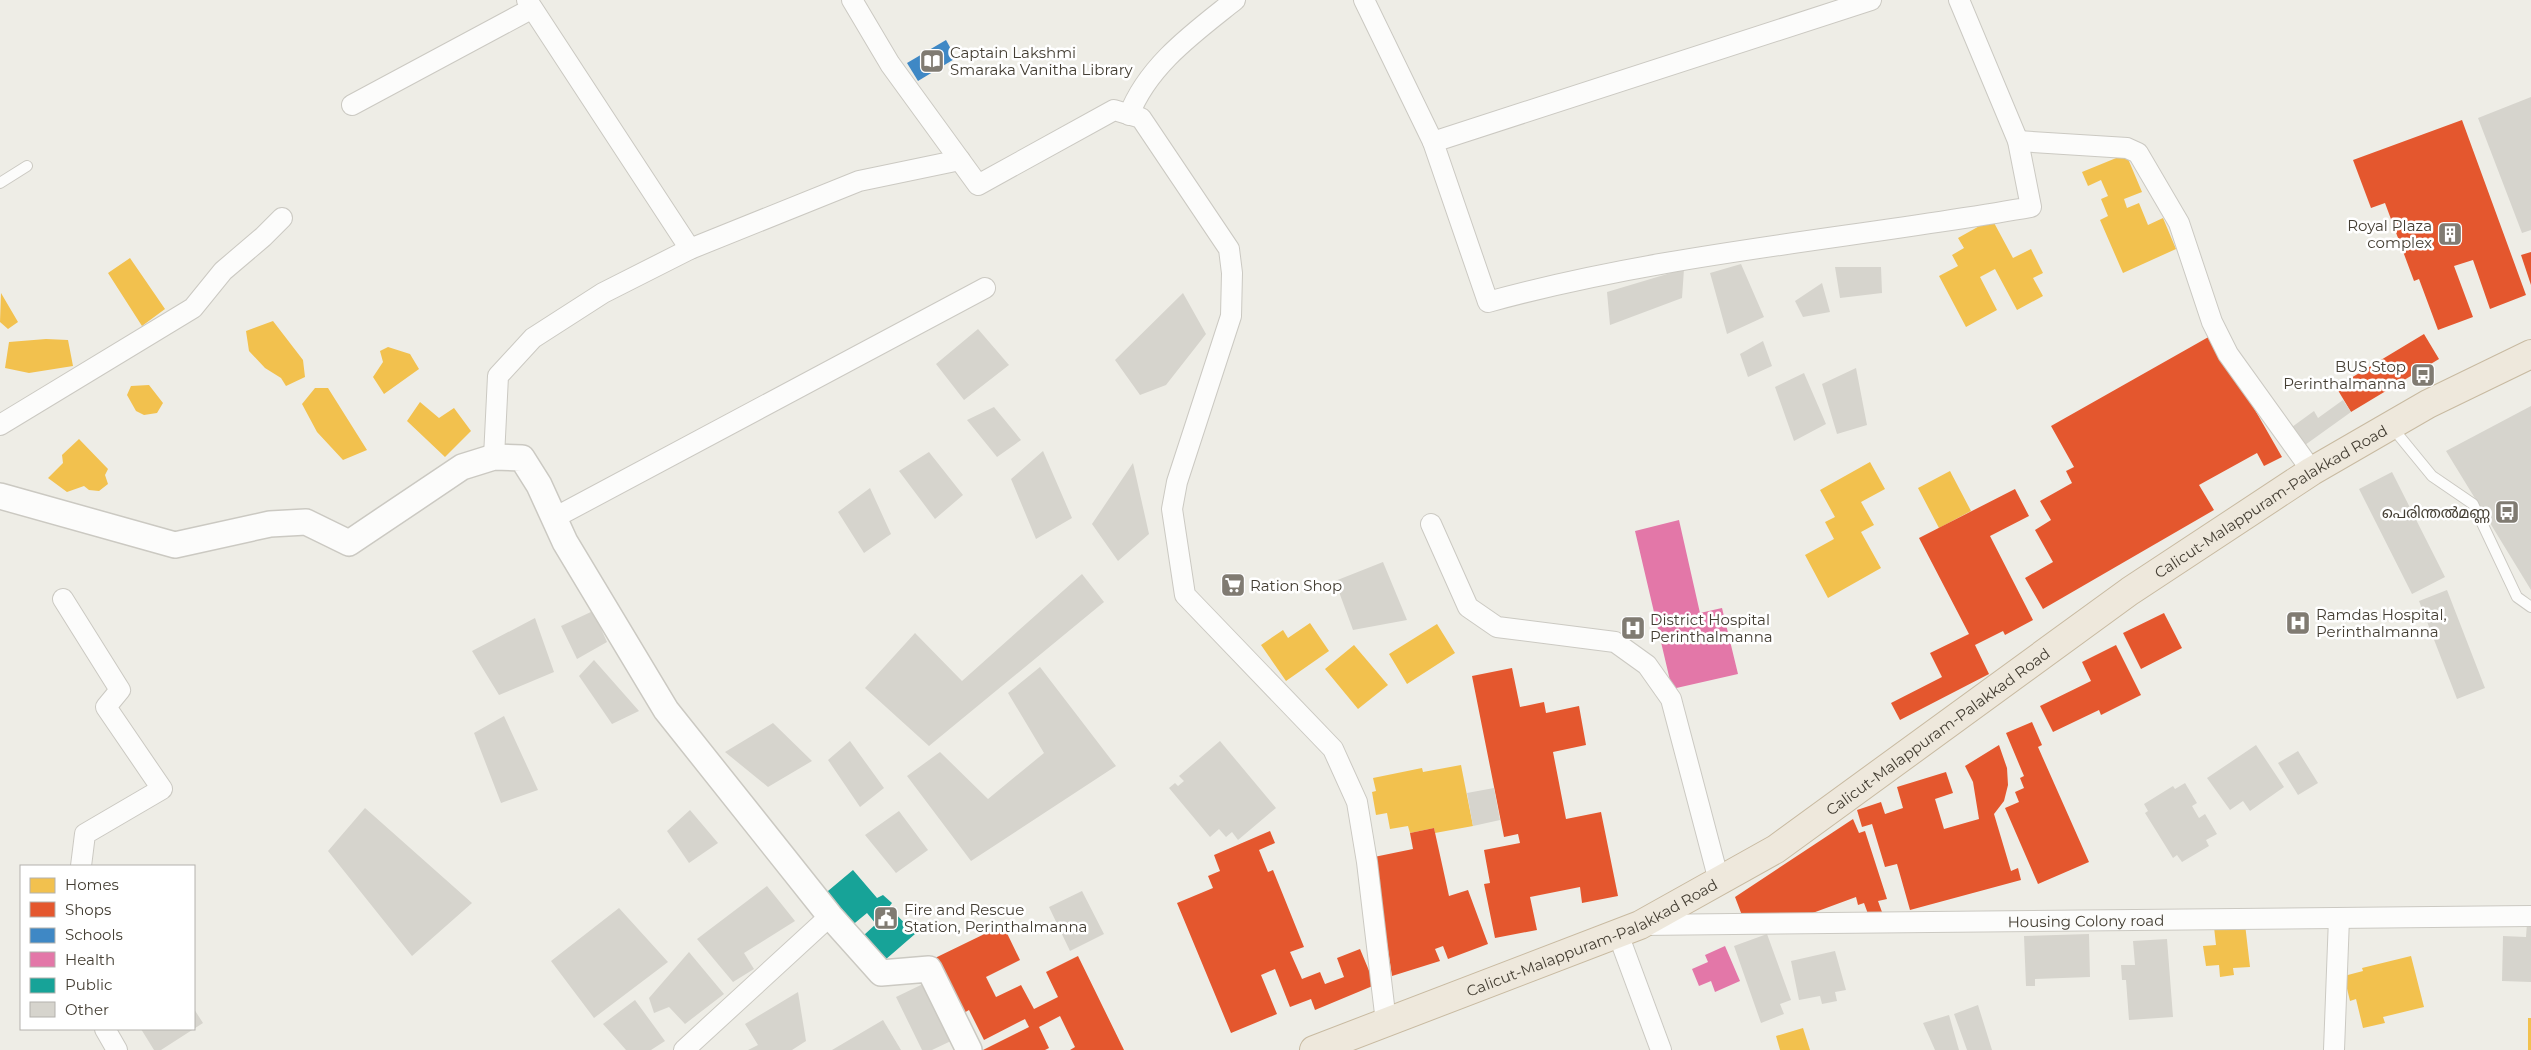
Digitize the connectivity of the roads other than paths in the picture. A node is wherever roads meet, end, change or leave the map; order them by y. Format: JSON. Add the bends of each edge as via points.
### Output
{"nodes":[{"id":1,"x":852,"y":0,"type":"edge"},
{"id":2,"x":1235,"y":0,"type":"edge"},
{"id":3,"x":1364,"y":0,"type":"edge"},
{"id":4,"x":1871,"y":0,"type":"edge"},
{"id":5,"x":1960,"y":0,"type":"edge"},
{"id":6,"x":529,"y":4,"type":"edge"},
{"id":7,"x":352,"y":105,"type":"dead end"},
{"id":8,"x":1129,"y":115,"type":"junction"},
{"id":9,"x":2018,"y":141,"type":"junction"},
{"id":10,"x":1433,"y":142,"type":"junction"},
{"id":11,"x":960,"y":160,"type":"junction"},
{"id":12,"x":27,"y":166,"type":"dead end"},
{"id":13,"x":0,"y":183,"type":"edge"},
{"id":14,"x":282,"y":218,"type":"dead end"},
{"id":15,"x":690,"y":249,"type":"junction"},
{"id":16,"x":985,"y":288,"type":"dead end"},
{"id":17,"x":2531,"y":354,"type":"edge"},
{"id":18,"x":0,"y":425,"type":"edge"},
{"id":19,"x":2390,"y":426,"type":"junction"},
{"id":20,"x":494,"y":457,"type":"junction"},
{"id":21,"x":2312,"y":471,"type":"junction"},
{"id":22,"x":0,"y":496,"type":"edge"},
{"id":23,"x":554,"y":518,"type":"junction"},
{"id":24,"x":1431,"y":524,"type":"dead end"},
{"id":25,"x":63,"y":599,"type":"dead end"},
{"id":26,"x":2531,"y":607,"type":"edge"},
{"id":27,"x":80,"y":865,"type":"edge"},
{"id":28,"x":1719,"y":881,"type":"junction"},
{"id":29,"x":830,"y":916,"type":"junction"},
{"id":30,"x":2531,"y":916,"type":"edge"},
{"id":31,"x":2339,"y":918,"type":"junction"},
{"id":32,"x":1629,"y":930,"type":"junction"},
{"id":33,"x":1386,"y":1022,"type":"junction"},
{"id":34,"x":106,"y":1030,"type":"edge"},
{"id":35,"x":117,"y":1050,"type":"edge"},
{"id":36,"x":684,"y":1050,"type":"edge"},
{"id":37,"x":969,"y":1050,"type":"edge"},
{"id":38,"x":1314,"y":1050,"type":"edge"},
{"id":39,"x":1661,"y":1050,"type":"edge"},
{"id":40,"x":2334,"y":1050,"type":"edge"}],
"edges":[{"from":1,"to":11,"type":"street","via":[[890,64]]},
{"from":2,"to":8,"type":"street","via":[[1175,49],[1145,84]]},
{"from":3,"to":10,"type":"street"},
{"from":4,"to":10,"type":"street"},
{"from":5,"to":9,"type":"street"},
{"from":6,"to":7,"type":"street"},
{"from":6,"to":15,"type":"street"},
{"from":8,"to":11,"type":"street","via":[[1114,110],[978,184]]},
{"from":8,"to":33,"type":"street","via":[[1141,118],[1220,234],[1229,249],[1232,273],[1231,316],[1177,482],[1172,509],[1185,594],[1333,749],[1357,802]]},
{"from":9,"to":10,"type":"street","via":[[2032,207],[1686,260],[1542,287],[1488,302]]},
{"from":9,"to":21,"type":"street","via":[[2127,148],[2138,153],[2179,223],[2212,322],[2228,354]]},
{"from":11,"to":15,"type":"street","via":[[859,181]]},
{"from":12,"to":13,"type":"lane"},
{"from":14,"to":18,"type":"street","via":[[223,271],[193,308]]},
{"from":15,"to":20,"type":"street","via":[[603,293],[533,338],[498,376]]},
{"from":16,"to":23,"type":"street"},
{"from":17,"to":19,"type":"highway","name":"Calicut-Malappuram-Palakkad Road"},
{"from":19,"to":21,"type":"highway","name":"Calicut-Malappuram-Palakkad Road"},
{"from":19,"to":26,"type":"lane","via":[[2432,476],[2473,504],[2517,597]]},
{"from":20,"to":22,"type":"street","via":[[462,468],[348,543],[306,522],[270,524],[175,545]]},
{"from":20,"to":23,"type":"street","via":[[522,458]]},
{"from":21,"to":28,"type":"highway","name":"Calicut-Malappuram-Palakkad Road","via":[[2130,591],[1776,849]]},
{"from":23,"to":29,"type":"street","via":[[565,542],[666,710]]},
{"from":24,"to":28,"type":"street","via":[[1468,607],[1497,627],[1615,642],[1647,665],[1671,699]]},
{"from":25,"to":27,"type":"street","via":[[120,690],[106,707],[162,789],[85,834]]},
{"from":28,"to":32,"type":"highway","name":"Calicut-Malappuram-Palakkad Road"},
{"from":29,"to":36,"type":"street"},
{"from":29,"to":37,"type":"street","via":[[881,973],[929,969]]},
{"from":30,"to":31,"type":"street","name":"Housing Colony road"},
{"from":31,"to":32,"type":"street","name":"Housing Colony road"},
{"from":31,"to":40,"type":"street"},
{"from":32,"to":33,"type":"highway","name":"Calicut-Malappuram-Palakkad Road"},
{"from":32,"to":39,"type":"street"},
{"from":33,"to":38,"type":"highway","name":"Calicut-Malappuram-Palakkad Road"},
{"from":34,"to":35,"type":"street"}]}
